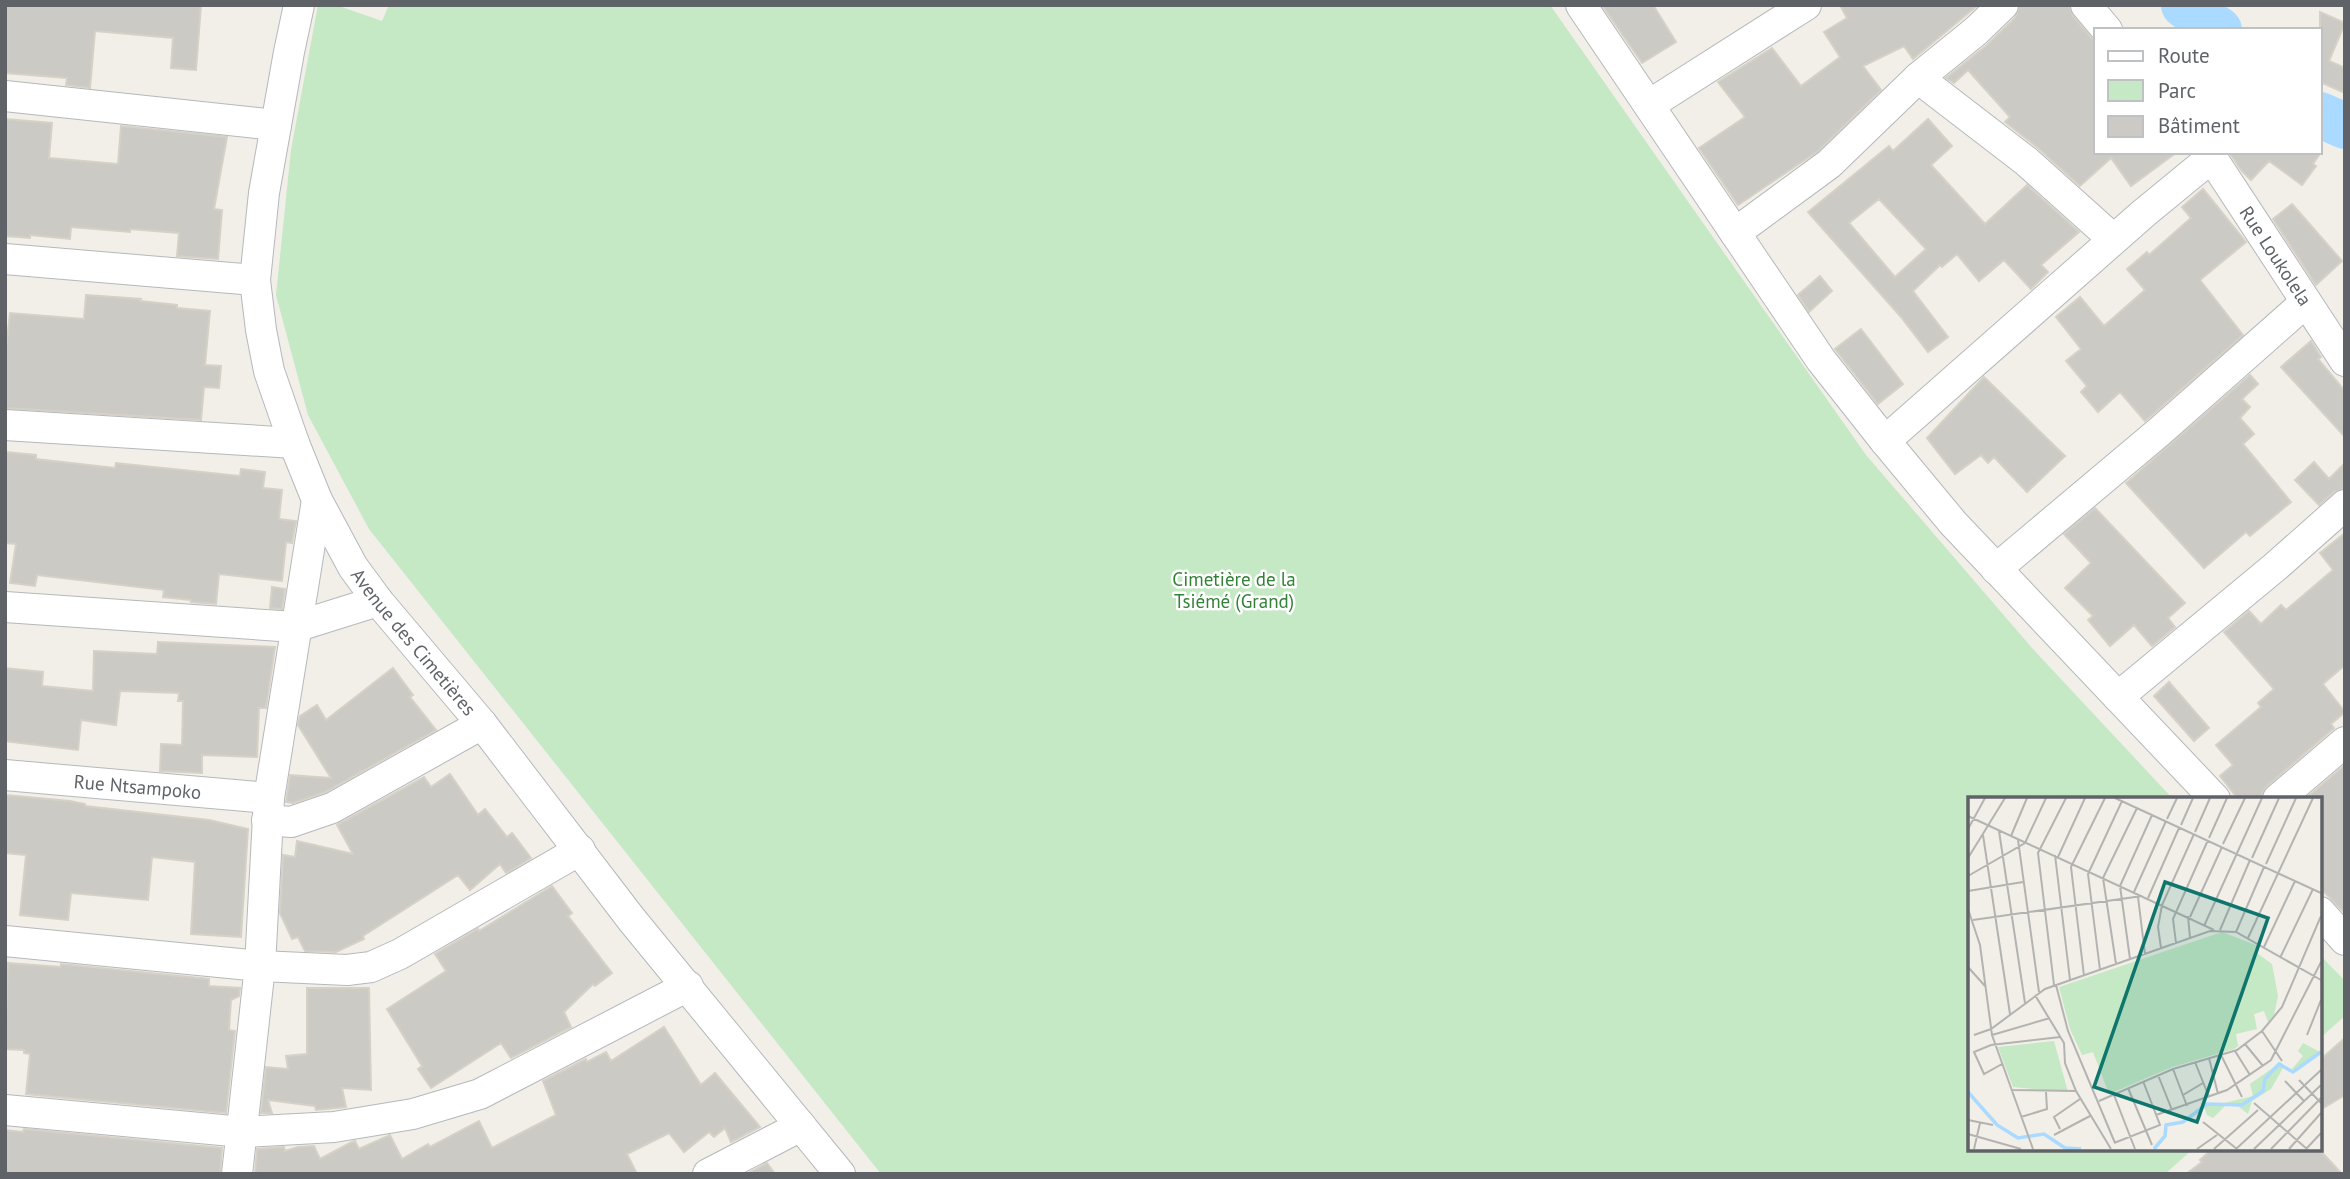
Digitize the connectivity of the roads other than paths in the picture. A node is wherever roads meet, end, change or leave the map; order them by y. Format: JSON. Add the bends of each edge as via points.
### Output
{"nodes":[{"id":1,"x":299,"y":5,"type":"edge"},
{"id":2,"x":1581,"y":5,"type":"edge"},
{"id":3,"x":1806,"y":5,"type":"edge"},
{"id":4,"x":2003,"y":5,"type":"edge"},
{"id":5,"x":2086,"y":5,"type":"edge"},
{"id":6,"x":2104,"y":28,"type":"edge"},
{"id":7,"x":1918,"y":78,"type":"junction"},
{"id":8,"x":5,"y":96,"type":"edge"},
{"id":9,"x":1649,"y":105,"type":"junction"},
{"id":10,"x":276,"y":125,"type":"junction"},
{"id":11,"x":2210,"y":155,"type":"edge"},
{"id":12,"x":1735,"y":233,"type":"junction"},
{"id":13,"x":2113,"y":239,"type":"junction"},
{"id":14,"x":5,"y":259,"type":"edge"},
{"id":15,"x":255,"y":280,"type":"junction"},
{"id":16,"x":2306,"y":302,"type":"junction"},
{"id":17,"x":2345,"y":361,"type":"edge"},
{"id":18,"x":5,"y":425,"type":"edge"},
{"id":19,"x":1885,"y":441,"type":"junction"},
{"id":20,"x":294,"y":443,"type":"junction"},
{"id":21,"x":317,"y":500,"type":"junction"},
{"id":22,"x":2345,"y":505,"type":"edge"},
{"id":23,"x":1996,"y":569,"type":"junction"},
{"id":24,"x":378,"y":601,"type":"junction"},
{"id":25,"x":5,"y":607,"type":"edge"},
{"id":26,"x":295,"y":627,"type":"junction"},
{"id":27,"x":2118,"y":697,"type":"junction"},
{"id":28,"x":482,"y":724,"type":"junction"},
{"id":29,"x":2345,"y":742,"type":"edge"},
{"id":30,"x":5,"y":775,"type":"edge"},
{"id":31,"x":2213,"y":797,"type":"edge"},
{"id":32,"x":2280,"y":797,"type":"edge"},
{"id":33,"x":268,"y":809,"type":"junction"},
{"id":34,"x":580,"y":850,"type":"junction"},
{"id":35,"x":2322,"y":914,"type":"edge"},
{"id":36,"x":2345,"y":940,"type":"edge"},
{"id":37,"x":5,"y":941,"type":"edge"},
{"id":38,"x":260,"y":965,"type":"junction"},
{"id":39,"x":688,"y":986,"type":"junction"},
{"id":40,"x":5,"y":1110,"type":"edge"},
{"id":41,"x":801,"y":1126,"type":"junction"},
{"id":42,"x":243,"y":1132,"type":"junction"},
{"id":43,"x":237,"y":1174,"type":"edge"},
{"id":44,"x":708,"y":1174,"type":"edge"},
{"id":45,"x":840,"y":1174,"type":"edge"}],
"edges":[{"from":1,"to":10,"type":"street","name":"Avenue des Cimetières"},
{"from":2,"to":9,"type":"street"},
{"from":3,"to":9,"type":"street"},
{"from":4,"to":7,"type":"street"},
{"from":5,"to":6,"type":"street"},
{"from":7,"to":12,"type":"street","via":[[1829,164]]},
{"from":7,"to":13,"type":"street","via":[[2026,161]]},
{"from":8,"to":10,"type":"street"},
{"from":9,"to":12,"type":"street"},
{"from":10,"to":15,"type":"street","name":"Avenue des Cimetières"},
{"from":11,"to":13,"type":"street"},
{"from":11,"to":16,"type":"street","name":"Rue Loukolela"},
{"from":12,"to":19,"type":"street","via":[[1821,360]]},
{"from":13,"to":19,"type":"street"},
{"from":14,"to":15,"type":"street"},
{"from":15,"to":20,"type":"street","name":"Avenue des Cimetières","via":[[269,371]]},
{"from":16,"to":17,"type":"street","name":"Rue Loukolela"},
{"from":16,"to":23,"type":"street"},
{"from":18,"to":20,"type":"street"},
{"from":19,"to":23,"type":"street"},
{"from":20,"to":21,"type":"street","name":"Avenue des Cimetières"},
{"from":21,"to":24,"type":"street","name":"Avenue des Cimetières","via":[[347,558]]},
{"from":21,"to":26,"type":"street"},
{"from":22,"to":27,"type":"street"},
{"from":23,"to":27,"type":"street"},
{"from":24,"to":26,"type":"street"},
{"from":24,"to":28,"type":"street","name":"Avenue des Cimetières"},
{"from":25,"to":26,"type":"street"},
{"from":26,"to":33,"type":"street"},
{"from":27,"to":31,"type":"street"},
{"from":28,"to":33,"type":"street","name":"Rue Ntsampoko","via":[[332,808],[291,822]]},
{"from":28,"to":34,"type":"street","name":"Avenue des Cimetières"},
{"from":29,"to":32,"type":"street"},
{"from":30,"to":33,"type":"street","name":"Rue Ntsampoko"},
{"from":33,"to":38,"type":"street"},
{"from":34,"to":38,"type":"street","via":[[371,967]]},
{"from":34,"to":39,"type":"street","name":"Avenue des Cimetières"},
{"from":35,"to":36,"type":"street"},
{"from":37,"to":38,"type":"street"},
{"from":38,"to":42,"type":"street"},
{"from":39,"to":41,"type":"street","name":"Avenue des Cimetières"},
{"from":39,"to":42,"type":"street","via":[[480,1094],[400,1116],[334,1127]]},
{"from":40,"to":42,"type":"street"},
{"from":41,"to":44,"type":"street"},
{"from":41,"to":45,"type":"street","name":"Avenue des Cimetières"},
{"from":42,"to":43,"type":"street"}]}
